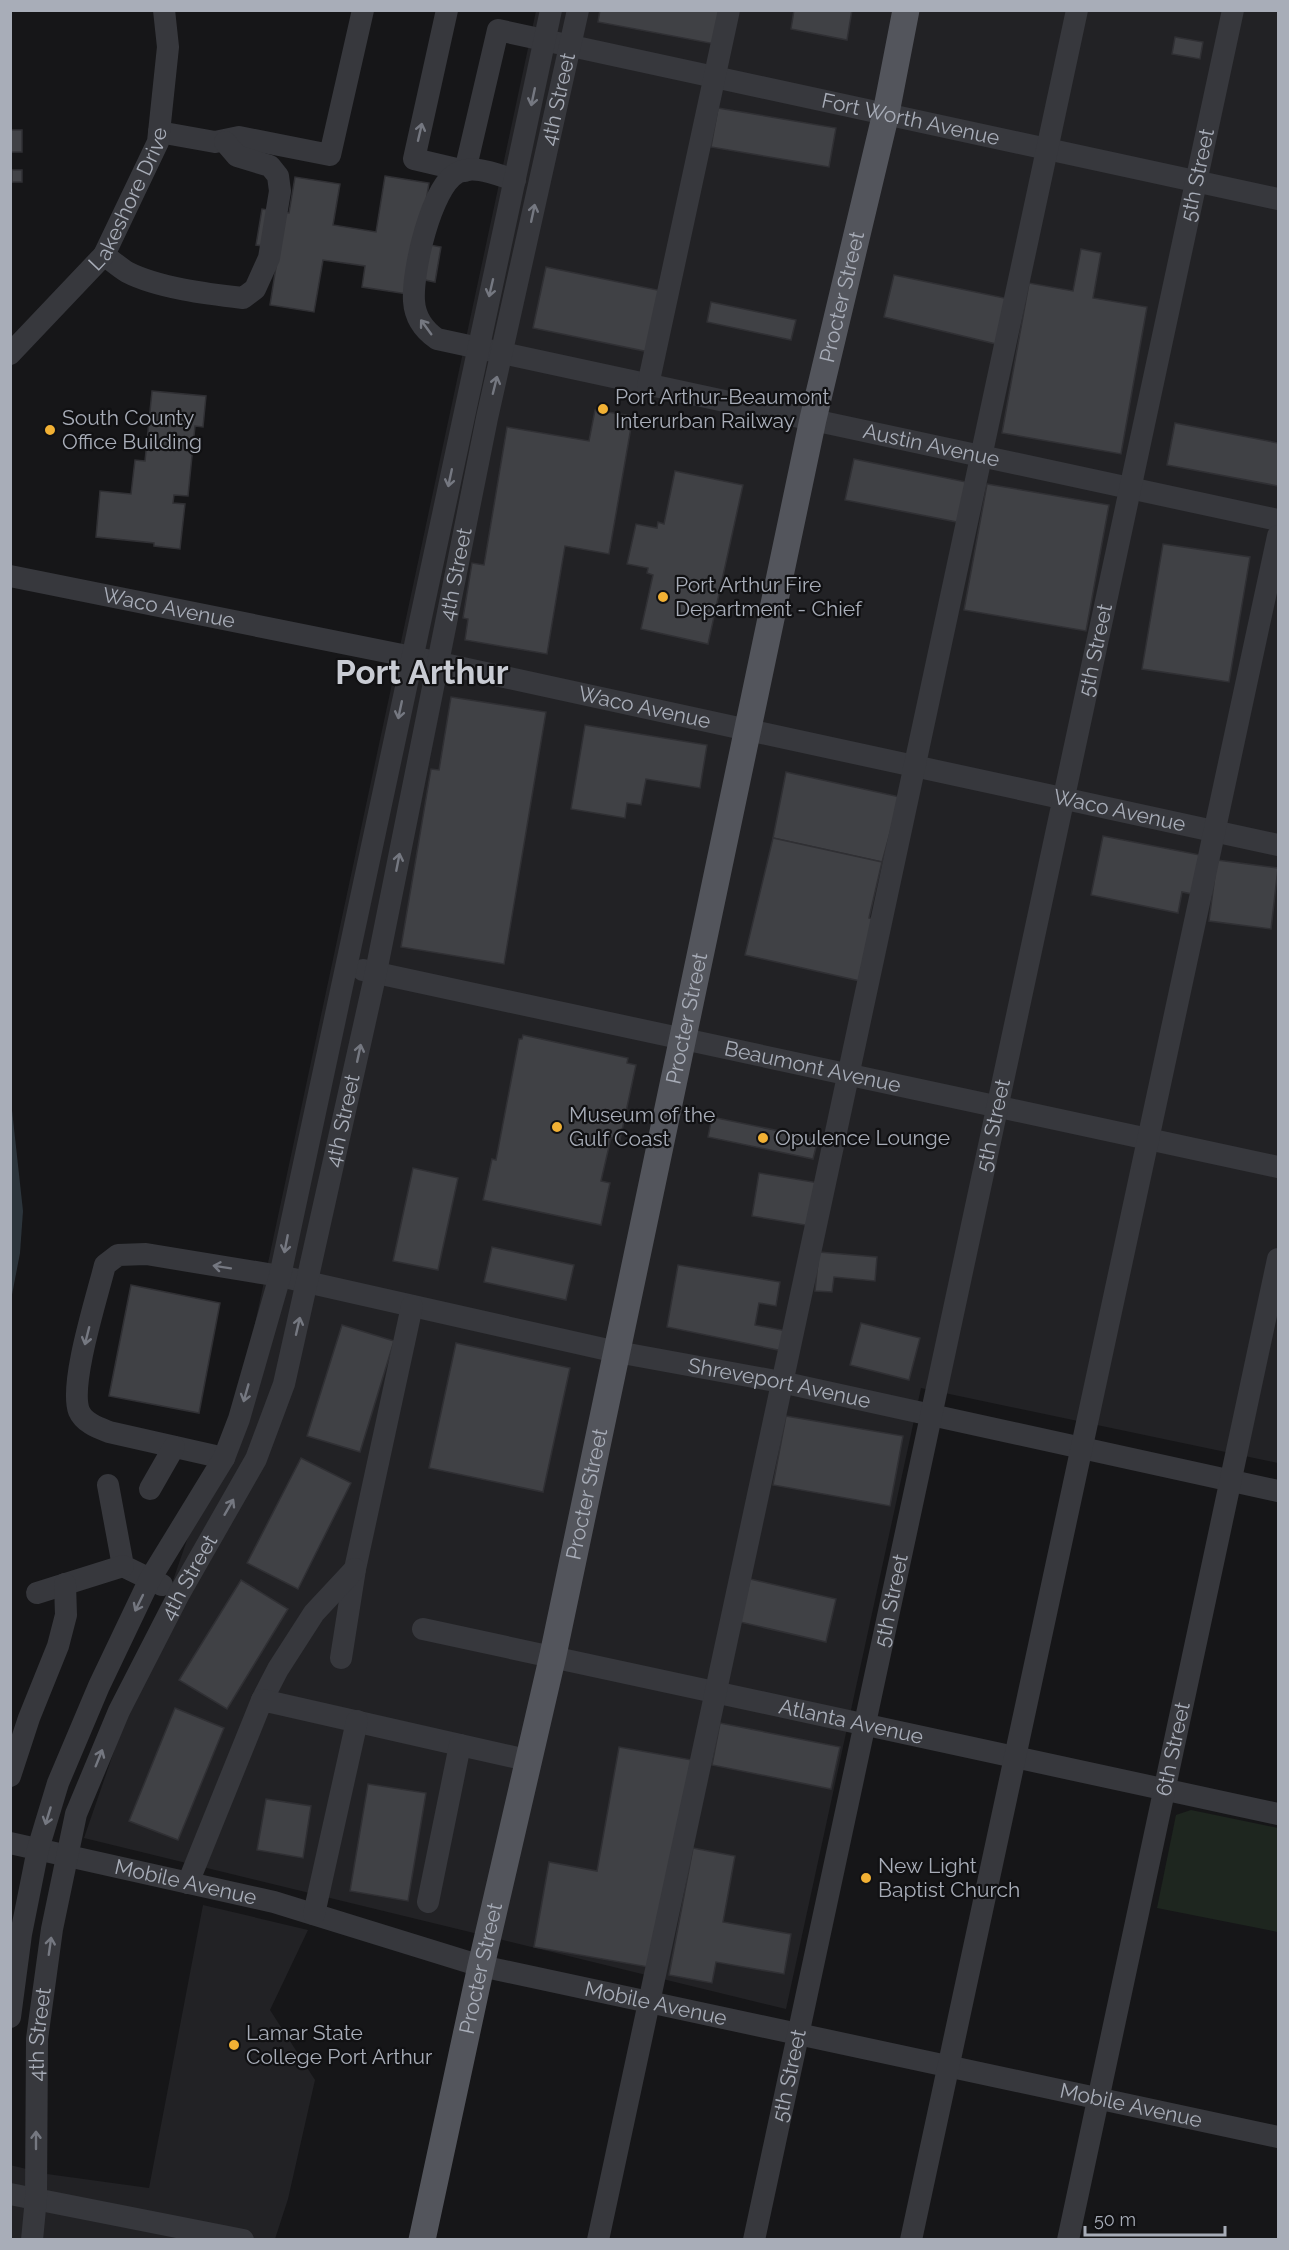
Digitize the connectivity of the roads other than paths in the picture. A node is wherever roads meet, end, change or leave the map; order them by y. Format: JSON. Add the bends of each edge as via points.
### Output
{"nodes":[{"id":1,"x":164,"y":10,"type":"edge"},
{"id":2,"x":363,"y":10,"type":"edge"},
{"id":3,"x":447,"y":10,"type":"edge"},
{"id":4,"x":551,"y":10,"type":"edge"},
{"id":5,"x":579,"y":10,"type":"edge"},
{"id":6,"x":729,"y":10,"type":"edge"},
{"id":7,"x":906,"y":10,"type":"edge"},
{"id":8,"x":1077,"y":10,"type":"edge"},
{"id":9,"x":1233,"y":10,"type":"edge"},
{"id":10,"x":545,"y":40,"type":"junction"},
{"id":11,"x":571,"y":46,"type":"junction"},
{"id":12,"x":714,"y":79,"type":"junction"},
{"id":13,"x":886,"y":113,"type":"junction"},
{"id":14,"x":159,"y":132,"type":"junction"},
{"id":15,"x":225,"y":142,"type":"junction"},
{"id":16,"x":1047,"y":151,"type":"junction"},
{"id":17,"x":465,"y":171,"type":"junction"},
{"id":18,"x":515,"y":180,"type":"junction"},
{"id":19,"x":1196,"y":182,"type":"junction"},
{"id":20,"x":1278,"y":199,"type":"edge"},
{"id":21,"x":104,"y":255,"type":"junction"},
{"id":22,"x":478,"y":347,"type":"junction"},
{"id":23,"x":503,"y":352,"type":"junction"},
{"id":24,"x":10,"y":354,"type":"edge"},
{"id":25,"x":648,"y":385,"type":"junction"},
{"id":26,"x":813,"y":419,"type":"junction"},
{"id":27,"x":981,"y":458,"type":"junction"},
{"id":28,"x":1130,"y":489,"type":"junction"},
{"id":29,"x":1278,"y":520,"type":"edge"},
{"id":30,"x":1278,"y":536,"type":"edge"},
{"id":31,"x":10,"y":576,"type":"edge"},
{"id":32,"x":412,"y":657,"type":"junction"},
{"id":33,"x":438,"y":663,"type":"junction"},
{"id":34,"x":749,"y":730,"type":"junction"},
{"id":35,"x":915,"y":768,"type":"junction"},
{"id":36,"x":1063,"y":799,"type":"junction"},
{"id":37,"x":1214,"y":831,"type":"junction"},
{"id":38,"x":1278,"y":845,"type":"edge"},
{"id":39,"x":347,"y":966,"type":"junction"},
{"id":40,"x":376,"y":972,"type":"junction"},
{"id":41,"x":683,"y":1037,"type":"junction"},
{"id":42,"x":847,"y":1074,"type":"junction"},
{"id":43,"x":997,"y":1106,"type":"junction"},
{"id":44,"x":1147,"y":1138,"type":"junction"},
{"id":45,"x":1278,"y":1167,"type":"edge"},
{"id":46,"x":1278,"y":1259,"type":"edge"},
{"id":47,"x":280,"y":1276,"type":"junction"},
{"id":48,"x":308,"y":1282,"type":"junction"},
{"id":49,"x":412,"y":1306,"type":"junction"},
{"id":50,"x":617,"y":1352,"type":"junction"},
{"id":51,"x":781,"y":1382,"type":"junction"},
{"id":52,"x":931,"y":1414,"type":"junction"},
{"id":53,"x":174,"y":1447,"type":"junction"},
{"id":54,"x":1082,"y":1447,"type":"junction"},
{"id":55,"x":224,"y":1458,"type":"junction"},
{"id":56,"x":1231,"y":1480,"type":"junction"},
{"id":57,"x":108,"y":1485,"type":"dead end"},
{"id":58,"x":150,"y":1489,"type":"dead end"},
{"id":59,"x":1278,"y":1491,"type":"edge"},
{"id":60,"x":123,"y":1566,"type":"junction"},
{"id":61,"x":355,"y":1569,"type":"junction"},
{"id":62,"x":150,"y":1579,"type":"junction"},
{"id":63,"x":65,"y":1584,"type":"junction"},
{"id":64,"x":37,"y":1593,"type":"dead end"},
{"id":65,"x":179,"y":1594,"type":"junction"},
{"id":66,"x":423,"y":1629,"type":"dead end"},
{"id":67,"x":553,"y":1655,"type":"junction"},
{"id":68,"x":341,"y":1658,"type":"dead end"},
{"id":69,"x":717,"y":1692,"type":"junction"},
{"id":70,"x":262,"y":1700,"type":"junction"},
{"id":71,"x":357,"y":1721,"type":"junction"},
{"id":72,"x":865,"y":1724,"type":"junction"},
{"id":73,"x":460,"y":1745,"type":"junction"},
{"id":74,"x":1016,"y":1757,"type":"junction"},
{"id":75,"x":527,"y":1760,"type":"junction"},
{"id":76,"x":12,"y":1765,"type":"edge"},
{"id":77,"x":1164,"y":1790,"type":"junction"},
{"id":78,"x":1278,"y":1814,"type":"edge"},
{"id":79,"x":10,"y":1843,"type":"edge"},
{"id":80,"x":38,"y":1849,"type":"junction"},
{"id":81,"x":68,"y":1856,"type":"junction"},
{"id":82,"x":188,"y":1883,"type":"junction"},
{"id":83,"x":428,"y":1902,"type":"dead end"},
{"id":84,"x":314,"y":1914,"type":"junction"},
{"id":85,"x":481,"y":1966,"type":"junction"},
{"id":86,"x":650,"y":2001,"type":"junction"},
{"id":87,"x":10,"y":2017,"type":"edge"},
{"id":88,"x":798,"y":2032,"type":"junction"},
{"id":89,"x":948,"y":2065,"type":"junction"},
{"id":90,"x":1098,"y":2098,"type":"junction"},
{"id":91,"x":1278,"y":2137,"type":"edge"},
{"id":92,"x":10,"y":2194,"type":"edge"},
{"id":93,"x":36,"y":2198,"type":"junction"},
{"id":94,"x":32,"y":2240,"type":"edge"},
{"id":95,"x":243,"y":2240,"type":"edge"},
{"id":96,"x":422,"y":2240,"type":"edge"},
{"id":97,"x":598,"y":2240,"type":"edge"},
{"id":98,"x":754,"y":2240,"type":"edge"},
{"id":99,"x":911,"y":2240,"type":"edge"},
{"id":100,"x":1068,"y":2240,"type":"edge"}],
"edges":[{"from":1,"to":14,"type":"street","name":"Lakeshore Drive","via":[[168,47]]},
{"from":2,"to":15,"type":"street","via":[[330,155],[238,137]]},
{"from":17,"to":3,"type":"street","one_way":true,"via":[[414,159]]},
{"from":4,"to":10,"type":"street","name":"4th Street"},
{"from":5,"to":11,"type":"street","name":"4th Street"},
{"from":6,"to":12,"type":"street"},
{"from":7,"to":13,"type":"main road","name":"Procter Street"},
{"from":8,"to":16,"type":"street"},
{"from":9,"to":19,"type":"street","name":"5th Street"},
{"from":10,"to":11,"type":"street","name":"Fort Worth Avenue"},
{"from":10,"to":17,"type":"street","name":"Fort Worth Avenue","via":[[498,30]]},
{"from":10,"to":18,"type":"street","name":"4th Street","one_way":true},
{"from":11,"to":12,"type":"street","name":"Fort Worth Avenue"},
{"from":23,"to":11,"type":"street","name":"4th Street","one_way":true},
{"from":12,"to":13,"type":"street","name":"Fort Worth Avenue"},
{"from":12,"to":25,"type":"street"},
{"from":13,"to":16,"type":"street","name":"Fort Worth Avenue"},
{"from":13,"to":26,"type":"main road","name":"Procter Street"},
{"from":14,"to":15,"type":"street"},
{"from":14,"to":21,"type":"street","name":"Lakeshore Drive","via":[[158,142]]},
{"from":15,"to":21,"type":"street","via":[[237,156],[270,166],[278,176],[280,191],[269,258],[255,289],[243,298],[211,295],[127,272]]},
{"from":16,"to":19,"type":"street","name":"Fort Worth Avenue"},
{"from":16,"to":27,"type":"street"},
{"from":17,"to":18,"type":"street","via":[[478,169]]},
{"from":22,"to":17,"type":"street","name":"Austin Avenue","one_way":true,"via":[[437,339],[426,332],[414,301],[423,243],[436,197],[448,180]]},
{"from":18,"to":22,"type":"street","name":"4th Street","one_way":true},
{"from":19,"to":20,"type":"street","name":"Fort Worth Avenue"},
{"from":19,"to":28,"type":"street","name":"5th Street"},
{"from":21,"to":24,"type":"street","name":"Lakeshore Drive"},
{"from":22,"to":23,"type":"street","name":"Austin Avenue"},
{"from":22,"to":32,"type":"street","name":"4th Street","one_way":true},
{"from":23,"to":25,"type":"street","name":"Austin Avenue"},
{"from":33,"to":23,"type":"street","name":"4th Street","one_way":true},
{"from":25,"to":26,"type":"street","name":"Austin Avenue"},
{"from":26,"to":27,"type":"street","name":"Austin Avenue"},
{"from":26,"to":34,"type":"main road","name":"Procter Street"},
{"from":27,"to":28,"type":"street","name":"Austin Avenue"},
{"from":27,"to":35,"type":"street"},
{"from":28,"to":29,"type":"street","name":"Austin Avenue"},
{"from":28,"to":36,"type":"street","name":"5th Street"},
{"from":30,"to":37,"type":"street"},
{"from":31,"to":32,"type":"street","name":"Waco Avenue"},
{"from":32,"to":33,"type":"street","name":"Waco Avenue"},
{"from":32,"to":39,"type":"street","name":"4th Street","one_way":true},
{"from":33,"to":34,"type":"street","name":"Waco Avenue"},
{"from":40,"to":33,"type":"street","name":"4th Street","one_way":true},
{"from":34,"to":35,"type":"street","name":"Waco Avenue"},
{"from":34,"to":41,"type":"main road","name":"Procter Street"},
{"from":35,"to":36,"type":"street","name":"Waco Avenue"},
{"from":35,"to":42,"type":"street"},
{"from":36,"to":37,"type":"street","name":"Waco Avenue"},
{"from":36,"to":43,"type":"street","name":"5th Street"},
{"from":37,"to":38,"type":"street","name":"Waco Avenue"},
{"from":37,"to":44,"type":"street"},
{"from":39,"to":40,"type":"street","name":"Beaumont Avenue"},
{"from":39,"to":47,"type":"street","name":"4th Street","one_way":true},
{"from":40,"to":41,"type":"street","name":"Beaumont Avenue"},
{"from":48,"to":40,"type":"street","name":"4th Street","one_way":true},
{"from":41,"to":42,"type":"street","name":"Beaumont Avenue"},
{"from":41,"to":50,"type":"main road","name":"Procter Street"},
{"from":42,"to":43,"type":"street","name":"Beaumont Avenue"},
{"from":42,"to":51,"type":"street"},
{"from":43,"to":44,"type":"street","name":"Beaumont Avenue"},
{"from":43,"to":52,"type":"street","name":"5th Street"},
{"from":44,"to":45,"type":"street","name":"Beaumont Avenue"},
{"from":44,"to":54,"type":"street"},
{"from":46,"to":56,"type":"street","name":"6th Street"},
{"from":47,"to":48,"type":"street","name":"Shreveport Avenue"},
{"from":47,"to":53,"type":"street","name":"Shreveport Avenue","one_way":true,"via":[[146,1254],[118,1255],[105,1265],[78,1373],[80,1412],[92,1425]]},
{"from":47,"to":55,"type":"street","name":"4th Street","one_way":true},
{"from":48,"to":49,"type":"street","name":"Shreveport Avenue"},
{"from":65,"to":48,"type":"street","name":"4th Street","one_way":true,"via":[[256,1459],[284,1384]]},
{"from":49,"to":50,"type":"street","name":"Shreveport Avenue"},
{"from":49,"to":61,"type":"street"},
{"from":50,"to":51,"type":"street","name":"Shreveport Avenue"},
{"from":50,"to":67,"type":"main road","name":"Procter Street"},
{"from":51,"to":52,"type":"street","name":"Shreveport Avenue"},
{"from":51,"to":69,"type":"street"},
{"from":52,"to":54,"type":"street","name":"Shreveport Avenue"},
{"from":52,"to":72,"type":"street","name":"5th Street"},
{"from":53,"to":55,"type":"street","name":"Shreveport Avenue"},
{"from":53,"to":58,"type":"street"},
{"from":54,"to":56,"type":"street","name":"Shreveport Avenue"},
{"from":54,"to":74,"type":"street"},
{"from":55,"to":62,"type":"street","name":"4th Street"},
{"from":56,"to":59,"type":"street","name":"Shreveport Avenue"},
{"from":56,"to":77,"type":"street","name":"6th Street"},
{"from":57,"to":60,"type":"street"},
{"from":60,"to":62,"type":"street"},
{"from":60,"to":63,"type":"street"},
{"from":61,"to":68,"type":"street"},
{"from":61,"to":70,"type":"street","via":[[314,1613]]},
{"from":62,"to":65,"type":"street"},
{"from":62,"to":80,"type":"street","name":"4th Street","one_way":true,"via":[[58,1783]]},
{"from":63,"to":64,"type":"street"},
{"from":63,"to":76,"type":"street","via":[[66,1615],[58,1646]]},
{"from":81,"to":65,"type":"street","name":"4th Street","one_way":true,"via":[[76,1814],[119,1711]]},
{"from":66,"to":67,"type":"street","name":"Atlanta Avenue"},
{"from":67,"to":69,"type":"street","name":"Atlanta Avenue"},
{"from":67,"to":75,"type":"main road","name":"Procter Street"},
{"from":69,"to":72,"type":"street","name":"Atlanta Avenue"},
{"from":69,"to":86,"type":"street"},
{"from":70,"to":71,"type":"street"},
{"from":70,"to":82,"type":"street"},
{"from":71,"to":73,"type":"street"},
{"from":71,"to":84,"type":"street"},
{"from":72,"to":74,"type":"street","name":"Atlanta Avenue"},
{"from":72,"to":88,"type":"street","name":"5th Street"},
{"from":73,"to":75,"type":"street"},
{"from":73,"to":83,"type":"street"},
{"from":74,"to":77,"type":"street","name":"Atlanta Avenue"},
{"from":74,"to":89,"type":"street"},
{"from":75,"to":85,"type":"main road","name":"Procter Street"},
{"from":77,"to":78,"type":"street","name":"Atlanta Avenue"},
{"from":77,"to":90,"type":"street","name":"6th Street"},
{"from":79,"to":80,"type":"street","name":"Mobile Avenue"},
{"from":80,"to":81,"type":"street","name":"Mobile Avenue"},
{"from":80,"to":87,"type":"street","name":"4th Street"},
{"from":81,"to":82,"type":"street","name":"Mobile Avenue"},
{"from":93,"to":81,"type":"street","name":"4th Street","one_way":true,"via":[[37,2039],[52,1929]]},
{"from":82,"to":84,"type":"street","name":"Mobile Avenue"},
{"from":84,"to":85,"type":"street","name":"Mobile Avenue"},
{"from":85,"to":86,"type":"street","name":"Mobile Avenue"},
{"from":85,"to":96,"type":"main road","name":"Procter Street"},
{"from":86,"to":88,"type":"street","name":"Mobile Avenue"},
{"from":86,"to":97,"type":"street"},
{"from":88,"to":89,"type":"street","name":"Mobile Avenue"},
{"from":88,"to":98,"type":"street","name":"5th Street"},
{"from":89,"to":90,"type":"street","name":"Mobile Avenue"},
{"from":89,"to":99,"type":"street"},
{"from":90,"to":91,"type":"street","name":"Mobile Avenue"},
{"from":90,"to":100,"type":"street","name":"6th Street"},
{"from":92,"to":93,"type":"street"},
{"from":93,"to":94,"type":"street"},
{"from":93,"to":95,"type":"street"}]}
